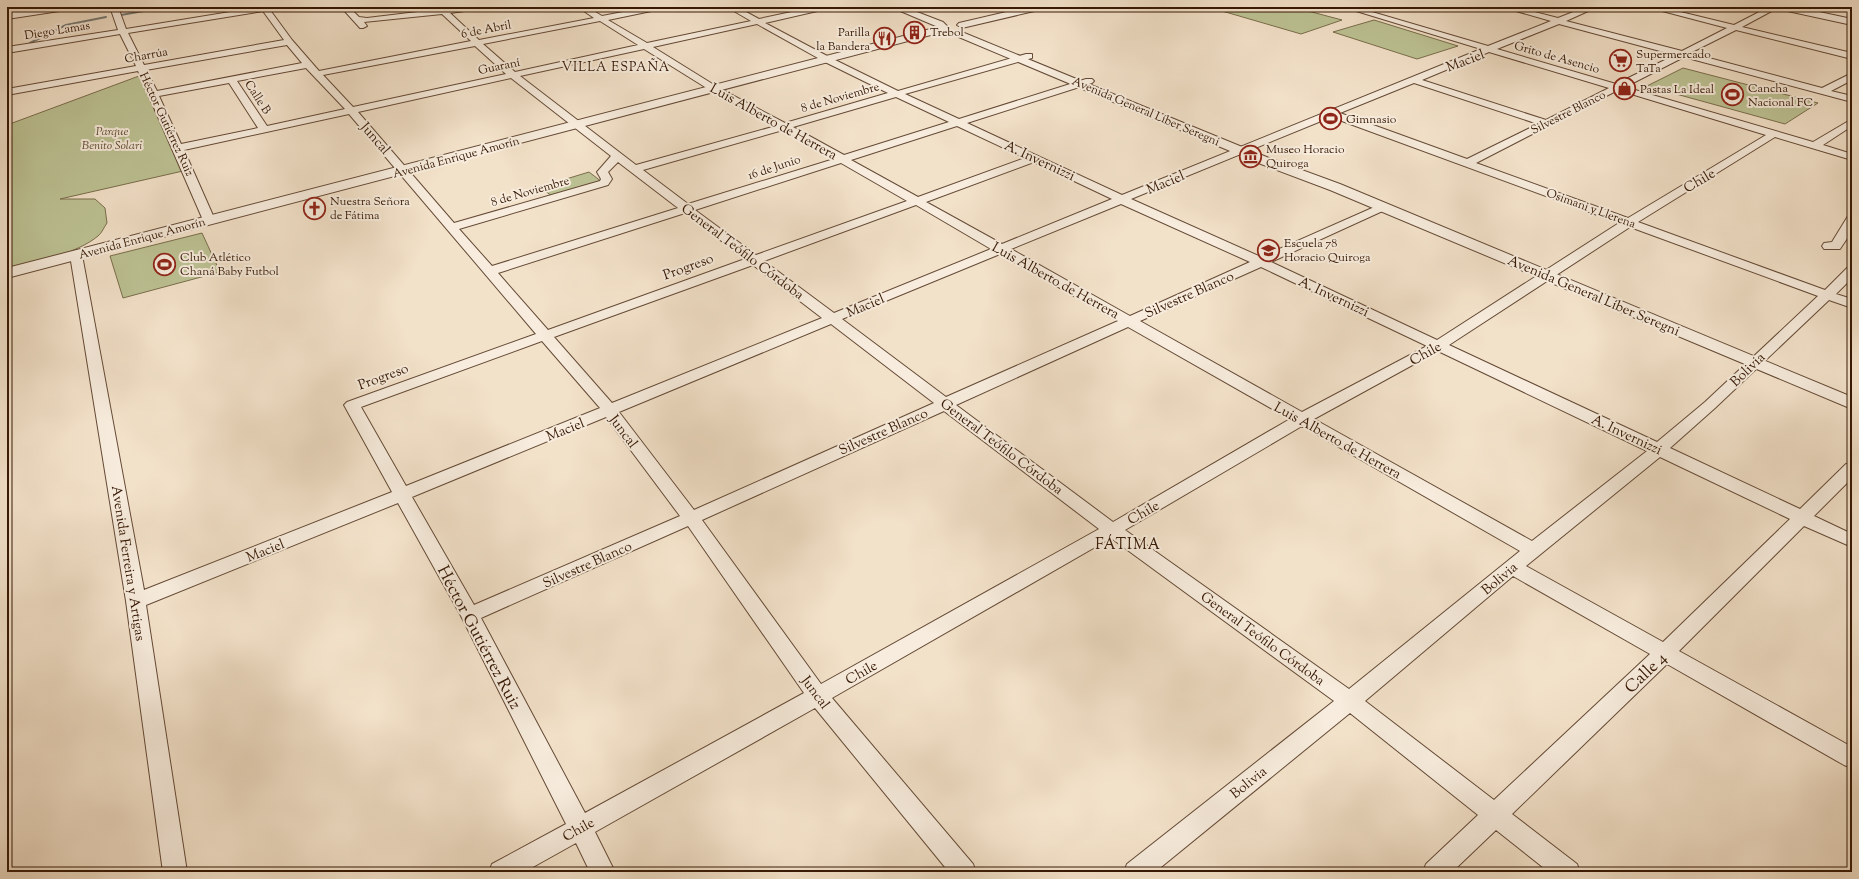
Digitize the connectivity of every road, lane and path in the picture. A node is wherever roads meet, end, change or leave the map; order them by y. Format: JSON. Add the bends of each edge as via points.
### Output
{"nodes":[{"id":1,"x":44,"y":7,"type":"edge"},
{"id":2,"x":66,"y":7,"type":"edge"},
{"id":3,"x":114,"y":7,"type":"edge"},
{"id":4,"x":276,"y":7,"type":"edge"},
{"id":5,"x":345,"y":7,"type":"edge"},
{"id":6,"x":479,"y":7,"type":"edge"},
{"id":7,"x":582,"y":7,"type":"edge"},
{"id":8,"x":661,"y":7,"type":"edge"},
{"id":9,"x":731,"y":7,"type":"edge"},
{"id":10,"x":826,"y":7,"type":"edge"},
{"id":11,"x":896,"y":7,"type":"edge"},
{"id":12,"x":910,"y":7,"type":"edge"},
{"id":13,"x":1347,"y":7,"type":"edge"},
{"id":14,"x":1506,"y":7,"type":"edge"},
{"id":15,"x":1593,"y":7,"type":"edge"},
{"id":16,"x":1652,"y":7,"type":"edge"},
{"id":17,"x":1775,"y":7,"type":"edge"},
{"id":18,"x":1783,"y":7,"type":"edge"},
{"id":19,"x":1794,"y":7,"type":"edge"},
{"id":20,"x":264,"y":8,"type":"edge"},
{"id":21,"x":1032,"y":8,"type":"edge"},
{"id":22,"x":444,"y":11,"type":"junction"},
{"id":23,"x":7,"y":12,"type":"edge"},
{"id":24,"x":7,"y":16,"type":"edge"},
{"id":25,"x":356,"y":19,"type":"junction"},
{"id":26,"x":601,"y":19,"type":"junction"},
{"id":27,"x":1558,"y":21,"type":"junction"},
{"id":28,"x":1852,"y":21,"type":"edge"},
{"id":29,"x":758,"y":22,"type":"junction"},
{"id":30,"x":362,"y":26,"type":"dead end"},
{"id":31,"x":1736,"y":28,"type":"junction"},
{"id":32,"x":957,"y":29,"type":"junction"},
{"id":33,"x":123,"y":32,"type":"junction"},
{"id":34,"x":289,"y":42,"type":"junction"},
{"id":35,"x":477,"y":44,"type":"junction"},
{"id":36,"x":646,"y":46,"type":"junction"},
{"id":37,"x":7,"y":50,"type":"edge"},
{"id":38,"x":1490,"y":50,"type":"junction"},
{"id":39,"x":1682,"y":54,"type":"junction"},
{"id":40,"x":1852,"y":56,"type":"edge"},
{"id":41,"x":1025,"y":57,"type":"junction"},
{"id":42,"x":828,"y":60,"type":"junction"},
{"id":43,"x":308,"y":65,"type":"junction"},
{"id":44,"x":140,"y":68,"type":"junction"},
{"id":45,"x":316,"y":74,"type":"junction"},
{"id":46,"x":513,"y":75,"type":"junction"},
{"id":47,"x":1852,"y":76,"type":"edge"},
{"id":48,"x":231,"y":79,"type":"junction"},
{"id":49,"x":1414,"y":80,"type":"junction"},
{"id":50,"x":1085,"y":82,"type":"junction"},
{"id":51,"x":1617,"y":87,"type":"junction"},
{"id":52,"x":716,"y":90,"type":"junction"},
{"id":53,"x":1822,"y":91,"type":"junction"},
{"id":54,"x":7,"y":92,"type":"edge"},
{"id":55,"x":154,"y":94,"type":"junction"},
{"id":56,"x":897,"y":94,"type":"junction"},
{"id":57,"x":1852,"y":98,"type":"edge"},
{"id":58,"x":352,"y":110,"type":"junction"},
{"id":59,"x":1330,"y":113,"type":"junction"},
{"id":60,"x":960,"y":122,"type":"junction"},
{"id":61,"x":1852,"y":122,"type":"edge"},
{"id":62,"x":1546,"y":123,"type":"junction"},
{"id":63,"x":578,"y":125,"type":"junction"},
{"id":64,"x":784,"y":126,"type":"junction"},
{"id":65,"x":264,"y":129,"type":"junction"},
{"id":66,"x":1774,"y":134,"type":"junction"},
{"id":67,"x":1814,"y":146,"type":"junction"},
{"id":68,"x":178,"y":148,"type":"junction"},
{"id":69,"x":1244,"y":149,"type":"junction"},
{"id":70,"x":617,"y":156,"type":"junction"},
{"id":71,"x":1852,"y":157,"type":"edge"},
{"id":72,"x":1036,"y":158,"type":"junction"},
{"id":73,"x":842,"y":159,"type":"junction"},
{"id":74,"x":1468,"y":163,"type":"junction"},
{"id":75,"x":635,"y":169,"type":"junction"},
{"id":76,"x":404,"y":170,"type":"junction"},
{"id":77,"x":1122,"y":200,"type":"junction"},
{"id":78,"x":916,"y":201,"type":"junction"},
{"id":79,"x":1383,"y":207,"type":"junction"},
{"id":80,"x":687,"y":208,"type":"junction"},
{"id":81,"x":210,"y":220,"type":"junction"},
{"id":82,"x":1629,"y":222,"type":"junction"},
{"id":83,"x":1851,"y":224,"type":"edge"},
{"id":84,"x":452,"y":227,"type":"junction"},
{"id":85,"x":1828,"y":246,"type":"dead end"},
{"id":86,"x":1001,"y":249,"type":"junction"},
{"id":87,"x":76,"y":255,"type":"junction"},
{"id":88,"x":754,"y":259,"type":"junction"},
{"id":89,"x":1261,"y":262,"type":"junction"},
{"id":90,"x":490,"y":271,"type":"junction"},
{"id":91,"x":1852,"y":271,"type":"edge"},
{"id":92,"x":7,"y":273,"type":"edge"},
{"id":93,"x":1547,"y":276,"type":"junction"},
{"id":94,"x":1826,"y":295,"type":"junction"},
{"id":95,"x":1852,"y":304,"type":"edge"},
{"id":96,"x":833,"y":319,"type":"junction"},
{"id":97,"x":1127,"y":321,"type":"junction"},
{"id":98,"x":544,"y":335,"type":"junction"},
{"id":99,"x":1439,"y":346,"type":"junction"},
{"id":100,"x":1754,"y":363,"type":"junction"},
{"id":101,"x":945,"y":403,"type":"junction"},
{"id":102,"x":1852,"y":404,"type":"edge"},
{"id":103,"x":352,"y":405,"type":"joint"},
{"id":104,"x":610,"y":411,"type":"junction"},
{"id":105,"x":1302,"y":419,"type":"junction"},
{"id":106,"x":1659,"y":449,"type":"junction"},
{"id":107,"x":1852,"y":468,"type":"edge"},
{"id":108,"x":402,"y":496,"type":"junction"},
{"id":109,"x":1801,"y":517,"type":"junction"},
{"id":110,"x":691,"y":518,"type":"junction"},
{"id":111,"x":1112,"y":530,"type":"junction"},
{"id":112,"x":1852,"y":541,"type":"edge"},
{"id":113,"x":1533,"y":550,"type":"junction"},
{"id":114,"x":1512,"y":567,"type":"junction"},
{"id":115,"x":136,"y":601,"type":"junction"},
{"id":116,"x":470,"y":615,"type":"junction"},
{"id":117,"x":1666,"y":652,"type":"junction"},
{"id":118,"x":818,"y":696,"type":"junction"},
{"id":119,"x":1350,"y":701,"type":"junction"},
{"id":120,"x":1852,"y":758,"type":"edge"},
{"id":121,"x":1495,"y":815,"type":"junction"},
{"id":122,"x":580,"y":827,"type":"junction"},
{"id":123,"x":175,"y":872,"type":"edge"},
{"id":124,"x":501,"y":872,"type":"edge"},
{"id":125,"x":603,"y":872,"type":"edge"},
{"id":126,"x":964,"y":872,"type":"edge"},
{"id":127,"x":1136,"y":872,"type":"edge"},
{"id":128,"x":1435,"y":872,"type":"edge"},
{"id":129,"x":1568,"y":872,"type":"edge"}],
"edges":[{"from":1,"to":23,"type":"street"},
{"from":2,"to":24,"type":"street"},
{"from":3,"to":33,"type":"street","name":"Héctor Gutiérrez Ruiz"},
{"from":4,"to":20,"type":"street","name":"Diego Lamas"},
{"from":5,"to":25,"type":"street"},
{"from":6,"to":22,"type":"street"},
{"from":7,"to":26,"type":"street","name":"Luis Alberto de Herrera"},
{"from":8,"to":26,"type":"street","name":"6 de Abril"},
{"from":9,"to":29,"type":"street","name":"A. Invernizzi"},
{"from":10,"to":29,"type":"street","name":"Guaraní"},
{"from":11,"to":32,"type":"street","name":"Avenida General Líber Seregni"},
{"from":12,"to":32,"type":"street","name":"Avenida General Líber Seregni"},
{"from":13,"to":38,"type":"street","name":"Grito de Asencio"},
{"from":14,"to":27,"type":"street"},
{"from":15,"to":27,"type":"street","name":"Maciel"},
{"from":16,"to":31,"type":"street"},
{"from":17,"to":31,"type":"street","name":"Silvestre Blanco"},
{"from":18,"to":28,"type":"street"},
{"from":19,"to":28,"type":"street"},
{"from":20,"to":33,"type":"street","name":"Diego Lamas"},
{"from":20,"to":34,"type":"street","name":"Juncal"},
{"from":21,"to":32,"type":"street","name":"Avenida Enrique Amorín"},
{"from":22,"to":25,"type":"street"},
{"from":22,"to":35,"type":"street","name":"General Teófilo Córdoba"},
{"from":25,"to":30,"type":"street"},
{"from":26,"to":35,"type":"street","name":"6 de Abril"},
{"from":26,"to":36,"type":"street","name":"Luis Alberto de Herrera"},
{"from":27,"to":38,"type":"street","name":"Maciel"},
{"from":27,"to":39,"type":"street"},
{"from":29,"to":36,"type":"street","name":"Guaraní"},
{"from":29,"to":42,"type":"street","name":"A. Invernizzi"},
{"from":31,"to":39,"type":"street","name":"Silvestre Blanco"},
{"from":31,"to":40,"type":"street"},
{"from":32,"to":41,"type":"street","name":"Avenida General Líber Seregni"},
{"from":32,"to":42,"type":"street","name":"Avenida Enrique Amorín"},
{"from":33,"to":37,"type":"street","name":"Diego Lamas"},
{"from":33,"to":44,"type":"street","name":"Héctor Gutiérrez Ruiz"},
{"from":34,"to":43,"type":"street","name":"Juncal"},
{"from":34,"to":44,"type":"street","name":"Charrúa"},
{"from":35,"to":45,"type":"street","name":"6 de Abril"},
{"from":35,"to":46,"type":"street","name":"General Teófilo Córdoba"},
{"from":36,"to":46,"type":"street","name":"Guaraní"},
{"from":36,"to":52,"type":"street","name":"Luis Alberto de Herrera"},
{"from":38,"to":49,"type":"street","name":"Maciel"},
{"from":38,"to":51,"type":"street","name":"Grito de Asencio"},
{"from":39,"to":51,"type":"street","name":"Silvestre Blanco"},
{"from":39,"to":53,"type":"street"},
{"from":41,"to":50,"type":"street","name":"Avenida General Líber Seregni"},
{"from":41,"to":56,"type":"street","name":"8 de Noviembre"},
{"from":42,"to":52,"type":"street","name":"Avenida Enrique Amorín"},
{"from":42,"to":56,"type":"street","name":"A. Invernizzi"},
{"from":43,"to":45,"type":"street","name":"Juncal"},
{"from":43,"to":48,"type":"street"},
{"from":44,"to":54,"type":"street","name":"Charrúa"},
{"from":44,"to":55,"type":"street","name":"Héctor Gutiérrez Ruiz"},
{"from":45,"to":58,"type":"street","name":"Juncal"},
{"from":46,"to":58,"type":"street","name":"Guaraní"},
{"from":46,"to":63,"type":"street","name":"General Teófilo Córdoba"},
{"from":47,"to":53,"type":"street"},
{"from":48,"to":55,"type":"street"},
{"from":48,"to":65,"type":"street","name":"Calle B"},
{"from":49,"to":59,"type":"street","name":"Maciel"},
{"from":49,"to":62,"type":"street"},
{"from":50,"to":60,"type":"street","name":"16 de Junio"},
{"from":50,"to":69,"type":"street","name":"Avenida General Líber Seregni"},
{"from":51,"to":62,"type":"street","name":"Silvestre Blanco"},
{"from":51,"to":66,"type":"street","name":"Grito de Asencio"},
{"from":52,"to":63,"type":"street","name":"Avenida Enrique Amorín"},
{"from":52,"to":64,"type":"street","name":"Luis Alberto de Herrera"},
{"from":53,"to":57,"type":"street"},
{"from":55,"to":68,"type":"street","name":"Héctor Gutiérrez Ruiz"},
{"from":56,"to":60,"type":"street","name":"A. Invernizzi"},
{"from":56,"to":64,"type":"street","name":"8 de Noviembre"},
{"from":58,"to":65,"type":"street","name":"Guaraní"},
{"from":58,"to":76,"type":"street","name":"Juncal"},
{"from":59,"to":69,"type":"street","name":"Maciel"},
{"from":59,"to":74,"type":"street","name":"Osimani y Llerena"},
{"from":60,"to":72,"type":"street","name":"A. Invernizzi"},
{"from":60,"to":73,"type":"street","name":"16 de Junio"},
{"from":61,"to":67,"type":"street"},
{"from":62,"to":74,"type":"street","name":"Silvestre Blanco"},
{"from":63,"to":70,"type":"street","name":"General Teófilo Córdoba"},
{"from":63,"to":76,"type":"street","name":"Avenida Enrique Amorín"},
{"from":64,"to":73,"type":"street","name":"Luis Alberto de Herrera"},
{"from":64,"to":75,"type":"street","name":"8 de Noviembre"},
{"from":65,"to":68,"type":"street","name":"Guaraní"},
{"from":66,"to":67,"type":"street","name":"Grito de Asencio"},
{"from":66,"to":82,"type":"street","name":"Chile"},
{"from":67,"to":71,"type":"street","name":"Grito de Asencio"},
{"from":68,"to":81,"type":"street","name":"Héctor Gutiérrez Ruiz"},
{"from":69,"to":77,"type":"street","name":"Maciel"},
{"from":69,"to":79,"type":"street","name":"Avenida General Líber Seregni"},
{"from":70,"to":75,"type":"street","name":"General Teófilo Córdoba"},
{"from":70,"to":84,"type":"street","name":"8 de Noviembre","via":[[602,172],[607,179],[604,183]]},
{"from":72,"to":77,"type":"street","name":"A. Invernizzi"},
{"from":72,"to":78,"type":"street","name":"Progreso"},
{"from":73,"to":78,"type":"street","name":"Luis Alberto de Herrera"},
{"from":73,"to":80,"type":"street","name":"16 de Junio"},
{"from":74,"to":82,"type":"street","name":"Osimani y Llerena"},
{"from":75,"to":80,"type":"street","name":"General Teófilo Córdoba"},
{"from":76,"to":81,"type":"street","name":"Avenida Enrique Amorín"},
{"from":76,"to":84,"type":"street","name":"Juncal"},
{"from":77,"to":86,"type":"street","name":"Maciel"},
{"from":77,"to":89,"type":"street","name":"A. Invernizzi"},
{"from":78,"to":86,"type":"street","name":"Luis Alberto de Herrera"},
{"from":78,"to":88,"type":"street","name":"Progreso"},
{"from":79,"to":89,"type":"street","name":"Silvestre Blanco"},
{"from":79,"to":93,"type":"street","name":"Avenida General Líber Seregni"},
{"from":80,"to":88,"type":"street","name":"General Teófilo Córdoba"},
{"from":80,"to":90,"type":"street","name":"16 de Junio"},
{"from":81,"to":87,"type":"street","name":"Avenida Enrique Amorín"},
{"from":82,"to":93,"type":"street","name":"Chile"},
{"from":82,"to":94,"type":"street","name":"Osimani y Llerena"},
{"from":83,"to":85,"type":"street","via":[[1836,246]]},
{"from":84,"to":90,"type":"street","name":"Juncal"},
{"from":86,"to":96,"type":"street","name":"Maciel"},
{"from":86,"to":97,"type":"street","name":"Luis Alberto de Herrera"},
{"from":87,"to":92,"type":"street","name":"Avenida Enrique Amorín"},
{"from":87,"to":115,"type":"street","name":"Avenida Ferreira y Artigas"},
{"from":88,"to":96,"type":"street","name":"General Teófilo Córdoba"},
{"from":88,"to":98,"type":"street","name":"Progreso"},
{"from":89,"to":97,"type":"street","name":"Silvestre Blanco"},
{"from":89,"to":99,"type":"street","name":"A. Invernizzi"},
{"from":90,"to":98,"type":"street","name":"Juncal"},
{"from":91,"to":94,"type":"street","name":"Bolivia"},
{"from":93,"to":99,"type":"street","name":"Chile"},
{"from":93,"to":100,"type":"street","name":"Avenida General Líber Seregni"},
{"from":94,"to":95,"type":"street","name":"Osimani y Llerena"},
{"from":94,"to":100,"type":"street","name":"Bolivia"},
{"from":96,"to":101,"type":"street","name":"General Teófilo Córdoba"},
{"from":96,"to":104,"type":"street","name":"Maciel"},
{"from":97,"to":101,"type":"street","name":"Silvestre Blanco"},
{"from":97,"to":105,"type":"street","name":"Luis Alberto de Herrera"},
{"from":98,"to":103,"type":"street","name":"Progreso"},
{"from":98,"to":104,"type":"street","name":"Juncal"},
{"from":99,"to":105,"type":"street","name":"Chile"},
{"from":99,"to":106,"type":"street","name":"A. Invernizzi"},
{"from":100,"to":102,"type":"street","name":"Avenida General Líber Seregni"},
{"from":100,"to":106,"type":"street","name":"Bolivia"},
{"from":101,"to":110,"type":"street","name":"Silvestre Blanco"},
{"from":101,"to":111,"type":"street","name":"General Teófilo Córdoba"},
{"from":103,"to":108,"type":"street","name":"Héctor Gutiérrez Ruiz"},
{"from":104,"to":108,"type":"street","name":"Maciel"},
{"from":104,"to":110,"type":"street","name":"Juncal"},
{"from":105,"to":111,"type":"street","name":"Chile"},
{"from":105,"to":113,"type":"street","name":"Luis Alberto de Herrera"},
{"from":106,"to":109,"type":"street","name":"A. Invernizzi"},
{"from":106,"to":113,"type":"street","name":"Bolivia"},
{"from":107,"to":109,"type":"street","name":"Calle 4"},
{"from":108,"to":115,"type":"street","name":"Maciel"},
{"from":108,"to":116,"type":"street","name":"Héctor Gutiérrez Ruiz"},
{"from":109,"to":112,"type":"street","name":"A. Invernizzi"},
{"from":109,"to":117,"type":"street","name":"Calle 4"},
{"from":110,"to":116,"type":"street","name":"Silvestre Blanco"},
{"from":110,"to":118,"type":"street","name":"Juncal"},
{"from":111,"to":118,"type":"street","name":"Chile"},
{"from":111,"to":119,"type":"street","name":"General Teófilo Córdoba"},
{"from":113,"to":114,"type":"street","name":"Bolivia"},
{"from":114,"to":117,"type":"street"},
{"from":114,"to":119,"type":"street","name":"Bolivia"},
{"from":115,"to":123,"type":"street","name":"Avenida Ferreira y Artigas"},
{"from":116,"to":122,"type":"street","name":"Héctor Gutiérrez Ruiz"},
{"from":117,"to":120,"type":"street"},
{"from":117,"to":121,"type":"street","name":"Calle 4"},
{"from":118,"to":122,"type":"street","name":"Chile"},
{"from":118,"to":126,"type":"street","name":"Juncal"},
{"from":119,"to":121,"type":"street","name":"General Teófilo Córdoba"},
{"from":119,"to":127,"type":"street","name":"Bolivia"},
{"from":121,"to":128,"type":"street","name":"Calle 4"},
{"from":121,"to":129,"type":"street","name":"General Teófilo Córdoba"},
{"from":122,"to":124,"type":"street","name":"Chile"},
{"from":122,"to":125,"type":"street","name":"Héctor Gutiérrez Ruiz"}]}
